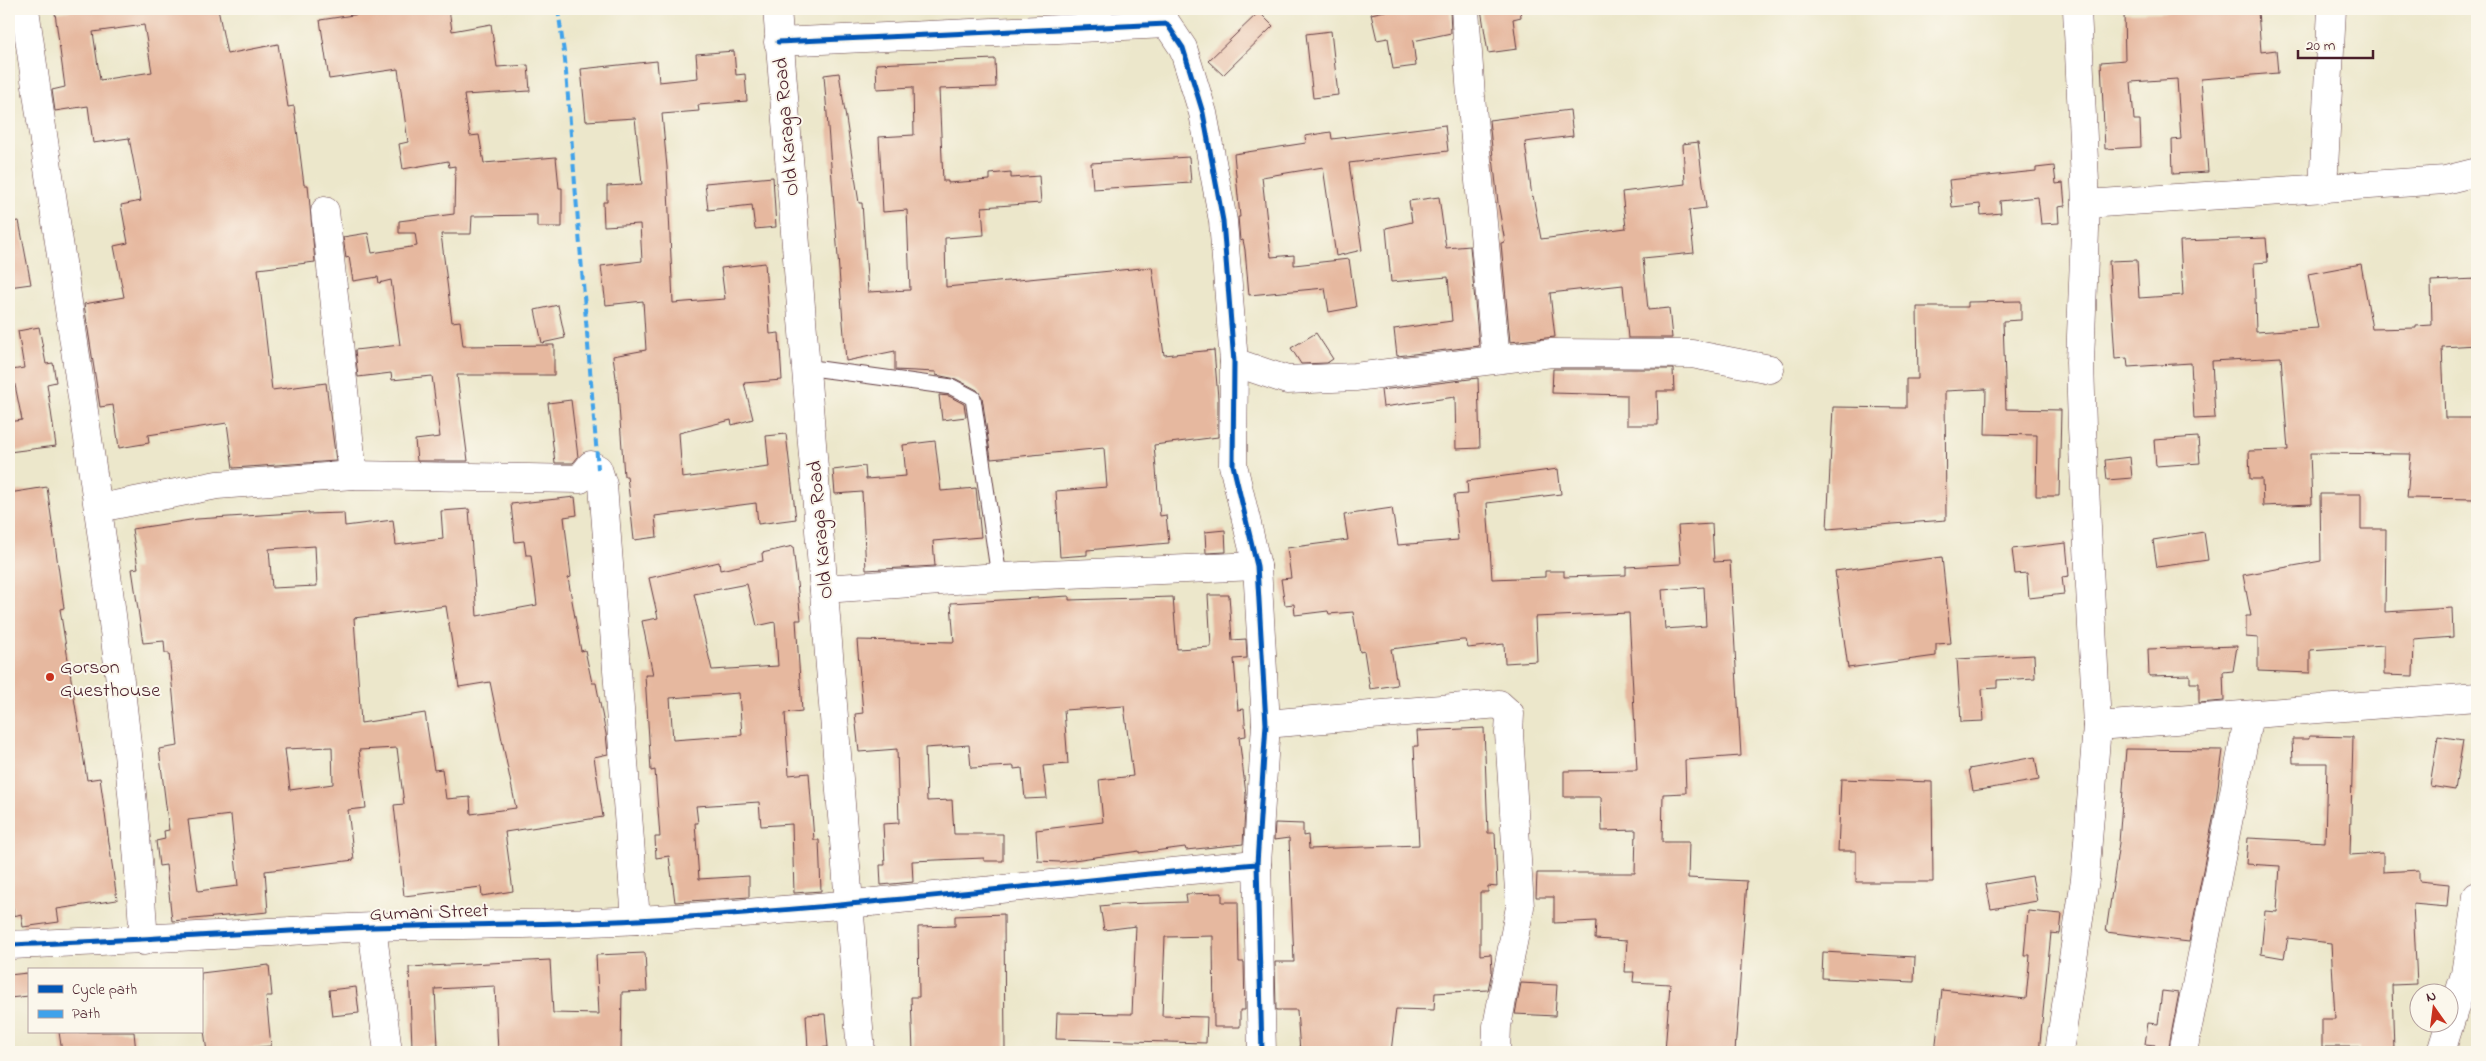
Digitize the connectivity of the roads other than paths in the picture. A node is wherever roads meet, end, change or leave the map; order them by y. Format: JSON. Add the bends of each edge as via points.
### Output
{"nodes":[{"id":1,"x":776,"y":9,"type":"edge"},
{"id":2,"x":1465,"y":9,"type":"edge"},
{"id":3,"x":2077,"y":9,"type":"edge"},
{"id":4,"x":2332,"y":9,"type":"edge"},
{"id":5,"x":20,"y":20,"type":"edge"},
{"id":6,"x":778,"y":42,"type":"junction"},
{"id":7,"x":2477,"y":172,"type":"edge"},
{"id":8,"x":2324,"y":189,"type":"junction"},
{"id":9,"x":2086,"y":204,"type":"junction"},
{"id":10,"x":325,"y":211,"type":"dead end"},
{"id":11,"x":1496,"y":359,"type":"junction"},
{"id":12,"x":1234,"y":362,"type":"junction"},
{"id":13,"x":805,"y":367,"type":"junction"},
{"id":14,"x":1770,"y":368,"type":"dead end"},
{"id":15,"x":352,"y":475,"type":"junction"},
{"id":16,"x":99,"y":508,"type":"junction"},
{"id":17,"x":1257,"y":566,"type":"junction"},
{"id":18,"x":999,"y":577,"type":"junction"},
{"id":19,"x":824,"y":589,"type":"junction"},
{"id":20,"x":2477,"y":696,"type":"edge"},
{"id":21,"x":2249,"y":715,"type":"junction"},
{"id":22,"x":1266,"y":724,"type":"junction"},
{"id":23,"x":2097,"y":726,"type":"junction"},
{"id":24,"x":1257,"y":864,"type":"junction"},
{"id":25,"x":2477,"y":896,"type":"edge"},
{"id":26,"x":850,"y":904,"type":"junction"},
{"id":27,"x":636,"y":920,"type":"junction"},
{"id":28,"x":372,"y":928,"type":"junction"},
{"id":29,"x":144,"y":941,"type":"junction"},
{"id":30,"x":9,"y":945,"type":"edge"},
{"id":31,"x":388,"y":1052,"type":"edge"},
{"id":32,"x":861,"y":1052,"type":"edge"},
{"id":33,"x":1262,"y":1052,"type":"edge"},
{"id":34,"x":1496,"y":1052,"type":"edge"},
{"id":35,"x":2059,"y":1052,"type":"edge"},
{"id":36,"x":2183,"y":1052,"type":"edge"},
{"id":37,"x":2441,"y":1052,"type":"edge"}],
"edges":[{"from":1,"to":6,"type":"street","name":"Old Karaga Road"},
{"from":2,"to":11,"type":"street"},
{"from":3,"to":9,"type":"street"},
{"from":4,"to":8,"type":"street"},
{"from":5,"to":16,"type":"street"},
{"from":6,"to":12,"type":"street","via":[[1167,24],[1183,48],[1203,113],[1223,220]]},
{"from":6,"to":13,"type":"street","name":"Old Karaga Road"},
{"from":7,"to":8,"type":"street","via":[[2445,180]]},
{"from":8,"to":9,"type":"street"},
{"from":9,"to":23,"type":"street","via":[[2080,362]]},
{"from":10,"to":15,"type":"street"},
{"from":11,"to":12,"type":"street","via":[[1355,377],[1287,380]]},
{"from":11,"to":14,"type":"street","via":[[1552,353],[1692,354]]},
{"from":12,"to":17,"type":"street","via":[[1233,465]]},
{"from":13,"to":18,"type":"lane","via":[[952,387],[973,398]]},
{"from":13,"to":19,"type":"street","name":"Old Karaga Road"},
{"from":15,"to":16,"type":"street","via":[[217,485]]},
{"from":15,"to":27,"type":"street","via":[[580,479],[591,465],[598,469],[603,485]]},
{"from":16,"to":29,"type":"street","via":[[137,834]]},
{"from":17,"to":18,"type":"street"},
{"from":17,"to":22,"type":"street"},
{"from":18,"to":19,"type":"street"},
{"from":19,"to":26,"type":"street","name":"Old Karaga Road"},
{"from":20,"to":21,"type":"street"},
{"from":21,"to":23,"type":"street"},
{"from":21,"to":36,"type":"street"},
{"from":22,"to":24,"type":"street"},
{"from":22,"to":34,"type":"street","via":[[1499,704],[1510,714],[1520,907],[1497,1026]]},
{"from":23,"to":35,"type":"street","via":[[2085,880]]},
{"from":24,"to":26,"type":"street","name":"Gumani Street"},
{"from":24,"to":33,"type":"street"},
{"from":25,"to":37,"type":"street","via":[[2465,974]]},
{"from":26,"to":27,"type":"street","name":"Gumani Street"},
{"from":26,"to":32,"type":"street","name":"Old Karaga Road"},
{"from":27,"to":28,"type":"street","name":"Gumani Street"},
{"from":28,"to":29,"type":"street","name":"Gumani Street"},
{"from":28,"to":31,"type":"street"},
{"from":29,"to":30,"type":"street","name":"Gumani Street"}]}
